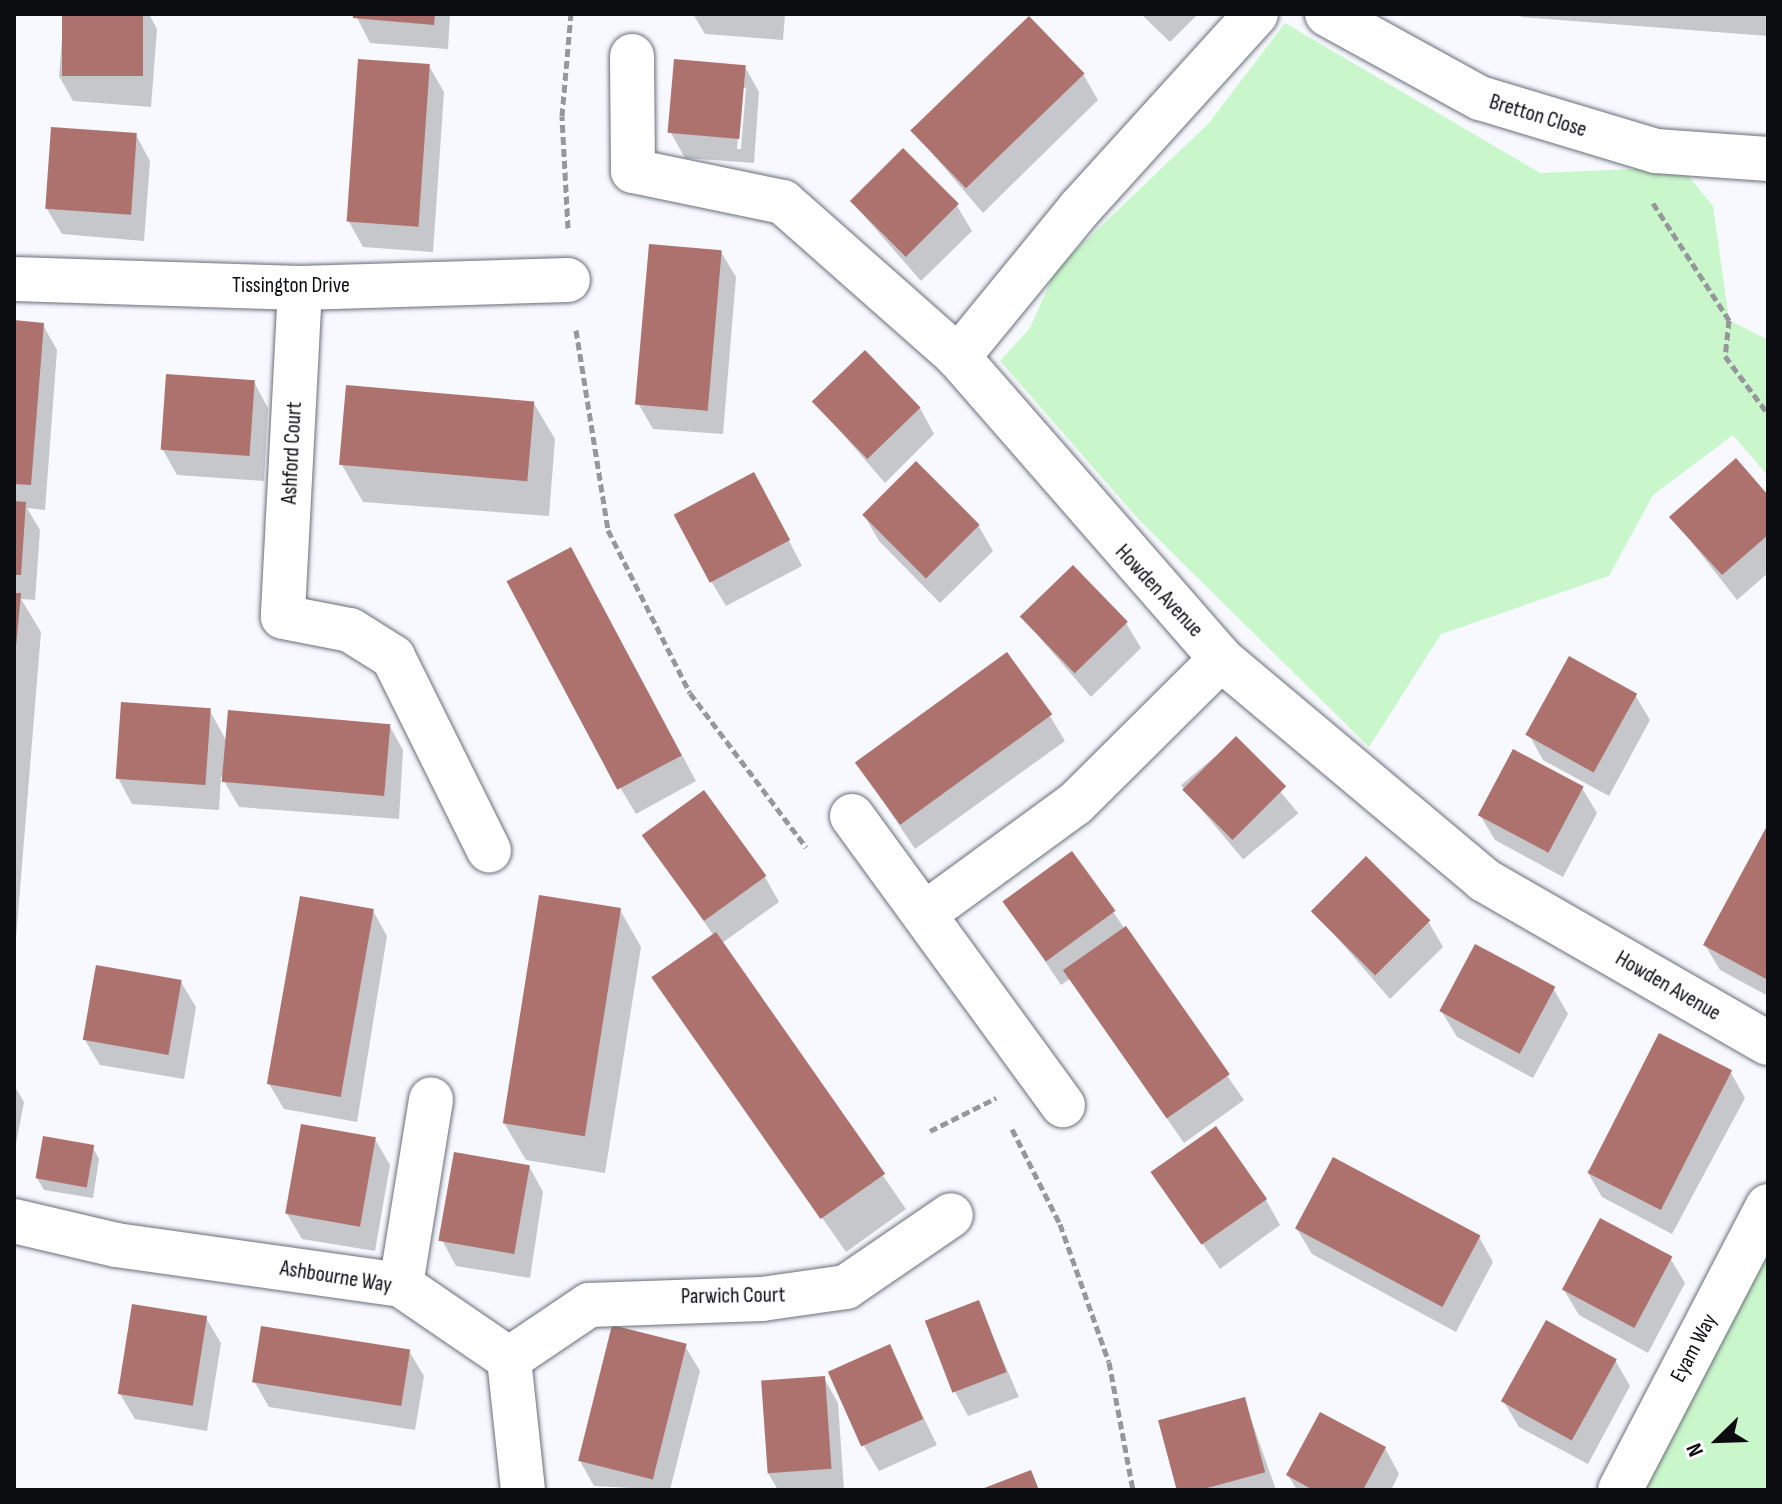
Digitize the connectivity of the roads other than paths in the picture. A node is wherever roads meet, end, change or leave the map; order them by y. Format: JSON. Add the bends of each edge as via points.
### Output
{"nodes":[{"id":1,"x":1256,"y":14,"type":"edge"},
{"id":2,"x":1327,"y":14,"type":"edge"},
{"id":3,"x":632,"y":56,"type":"dead end"},
{"id":4,"x":1768,"y":159,"type":"edge"},
{"id":5,"x":14,"y":279,"type":"edge"},
{"id":6,"x":568,"y":280,"type":"road end"},
{"id":7,"x":300,"y":288,"type":"junction"},
{"id":8,"x":958,"y":357,"type":"junction"},
{"id":9,"x":1221,"y":659,"type":"junction"},
{"id":10,"x":852,"y":816,"type":"dead end"},
{"id":11,"x":489,"y":850,"type":"dead end"},
{"id":12,"x":924,"y":914,"type":"junction"},
{"id":13,"x":1768,"y":1043,"type":"edge"},
{"id":14,"x":431,"y":1099,"type":"dead end"},
{"id":15,"x":1063,"y":1105,"type":"dead end"},
{"id":16,"x":1768,"y":1206,"type":"edge"},
{"id":17,"x":951,"y":1215,"type":"dead end"},
{"id":18,"x":14,"y":1221,"type":"edge"},
{"id":19,"x":401,"y":1285,"type":"junction"},
{"id":20,"x":509,"y":1359,"type":"junction"},
{"id":21,"x":523,"y":1490,"type":"edge"},
{"id":22,"x":1620,"y":1490,"type":"edge"}],
"edges":[{"from":1,"to":8,"type":"street","via":[[1080,208]]},
{"from":2,"to":4,"type":"street","name":"Bretton Close","via":[[1480,98],[1656,151]]},
{"from":3,"to":8,"type":"street","name":"Howden Avenue","via":[[633,171],[783,202]]},
{"from":5,"to":7,"type":"street","name":"Tissington Drive"},
{"from":6,"to":7,"type":"street","name":"Tissington Drive"},
{"from":7,"to":11,"type":"street","name":"Ashford Court","via":[[283,617],[350,630],[393,657]]},
{"from":8,"to":9,"type":"street","name":"Howden Avenue"},
{"from":9,"to":12,"type":"street","via":[[1075,804]]},
{"from":9,"to":13,"type":"street","name":"Howden Avenue","via":[[1484,880]]},
{"from":10,"to":12,"type":"street"},
{"from":12,"to":15,"type":"street"},
{"from":14,"to":19,"type":"street"},
{"from":16,"to":22,"type":"street","name":"Eyam Way"},
{"from":17,"to":20,"type":"street","name":"Parwich Court","via":[[846,1287],[762,1299],[589,1305]]},
{"from":18,"to":19,"type":"street","name":"Ashbourne Way","via":[[116,1245]]},
{"from":19,"to":20,"type":"street","name":"Ashbourne Way"},
{"from":20,"to":21,"type":"street"}]}
